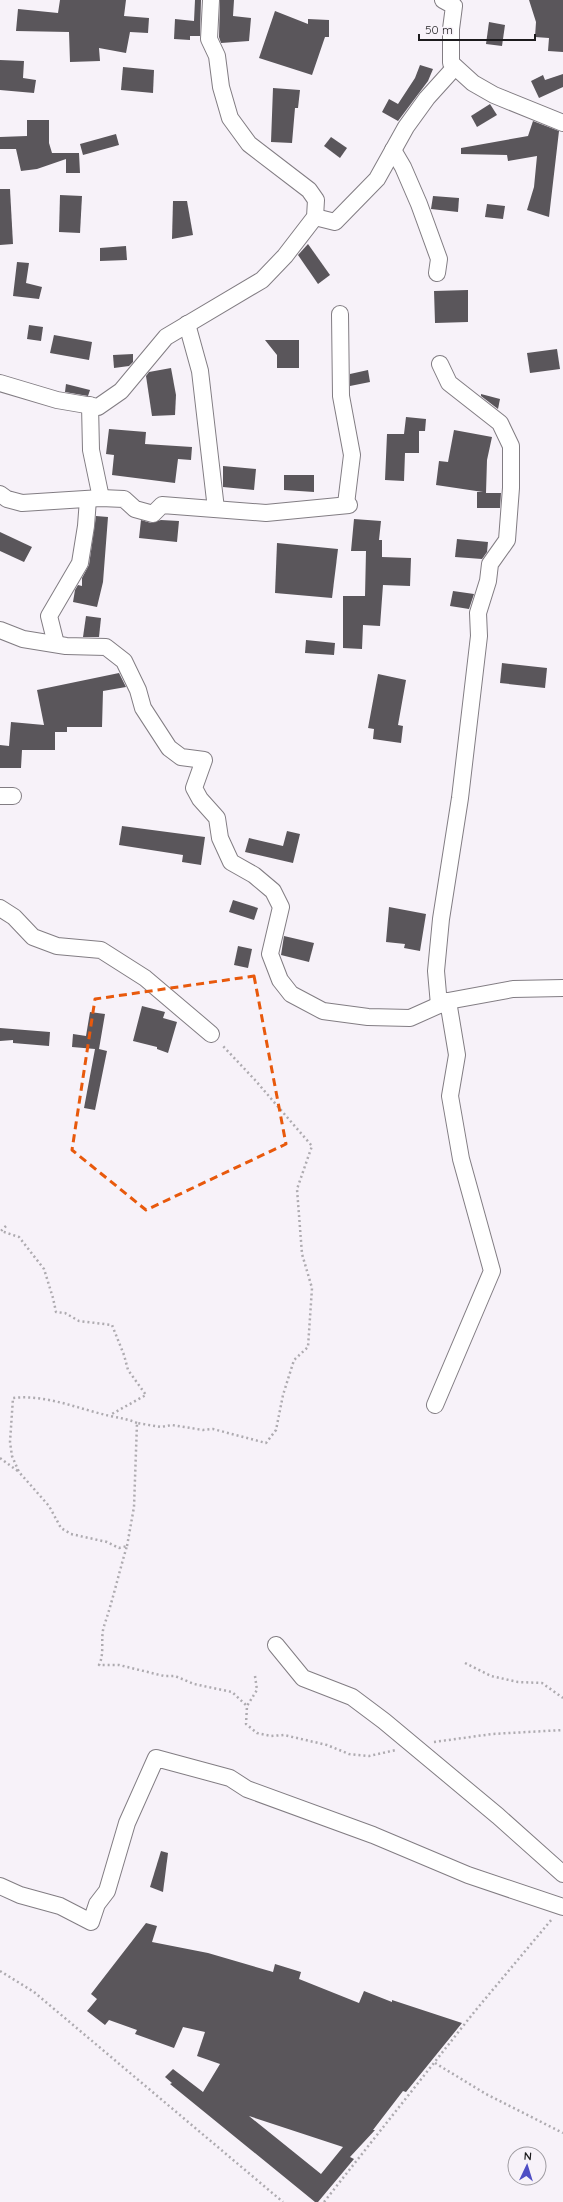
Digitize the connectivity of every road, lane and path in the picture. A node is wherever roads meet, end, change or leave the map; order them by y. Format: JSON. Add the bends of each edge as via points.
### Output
{"nodes":[{"id":1,"x":211,"y":0,"type":"edge"},
{"id":2,"x":444,"y":0,"type":"edge"},
{"id":3,"x":455,"y":67,"type":"junction"},
{"id":4,"x":563,"y":122,"type":"edge"},
{"id":5,"x":393,"y":150,"type":"junction"},
{"id":6,"x":315,"y":217,"type":"junction"},
{"id":7,"x":437,"y":273,"type":"dead end"},
{"id":8,"x":340,"y":314,"type":"dead end"},
{"id":9,"x":187,"y":324,"type":"junction"},
{"id":10,"x":440,"y":364,"type":"dead end"},
{"id":11,"x":0,"y":383,"type":"edge"},
{"id":12,"x":90,"y":405,"type":"junction"},
{"id":13,"x":94,"y":498,"type":"junction"},
{"id":14,"x":2,"y":499,"type":"edge"},
{"id":15,"x":216,"y":509,"type":"junction"},
{"id":16,"x":0,"y":630,"type":"edge"},
{"id":17,"x":56,"y":644,"type":"junction"},
{"id":18,"x":0,"y":908,"type":"edge"},
{"id":19,"x":563,"y":988,"type":"edge"},
{"id":20,"x":444,"y":1003,"type":"junction"},
{"id":21,"x":211,"y":1034,"type":"joint"},
{"id":22,"x":6,"y":1226,"type":"dead end"},
{"id":23,"x":0,"y":1231,"type":"edge"},
{"id":24,"x":435,"y":1405,"type":"dead end"},
{"id":25,"x":109,"y":1416,"type":"junction"},
{"id":26,"x":137,"y":1423,"type":"junction"},
{"id":27,"x":0,"y":1458,"type":"edge"},
{"id":28,"x":18,"y":1472,"type":"junction"},
{"id":29,"x":127,"y":1546,"type":"junction"},
{"id":30,"x":276,"y":1645,"type":"dead end"},
{"id":31,"x":465,"y":1663,"type":"dead end"},
{"id":32,"x":563,"y":1698,"type":"edge"},
{"id":33,"x":247,"y":1706,"type":"dead end"},
{"id":34,"x":563,"y":1874,"type":"edge"},
{"id":35,"x":0,"y":1886,"type":"edge"},
{"id":36,"x":562,"y":1907,"type":"edge"},
{"id":37,"x":0,"y":1971,"type":"edge"},
{"id":38,"x":435,"y":2064,"type":"dead end"},
{"id":39,"x":563,"y":2133,"type":"edge"},
{"id":40,"x":283,"y":2202,"type":"edge"},
{"id":41,"x":324,"y":2202,"type":"edge"}],
"edges":[{"from":1,"to":6,"type":"street","via":[[209,39],[217,56],[221,87],[230,118],[249,144],[309,190],[316,200]]},
{"from":2,"to":3,"type":"street","via":[[454,6],[451,63]]},
{"from":3,"to":4,"type":"street","via":[[473,83],[494,95]]},
{"from":3,"to":5,"type":"street","via":[[427,98]]},
{"from":5,"to":6,"type":"street","via":[[377,179],[335,222]]},
{"from":5,"to":7,"type":"street","via":[[419,204],[439,259]]},
{"from":6,"to":9,"type":"street","via":[[285,256],[262,280]]},
{"from":8,"to":15,"type":"street","via":[[341,396],[352,455],[348,504],[266,513]]},
{"from":9,"to":12,"type":"street","via":[[166,337],[122,391],[98,407]]},
{"from":9,"to":15,"type":"street","via":[[200,371]]},
{"from":10,"to":20,"type":"street","via":[[449,383],[500,422],[511,446],[507,540],[490,564],[488,581],[478,613],[479,636],[460,798],[440,919],[436,970]]},
{"from":11,"to":12,"type":"street","via":[[57,400]]},
{"from":12,"to":13,"type":"street"},
{"from":13,"to":14,"type":"street","via":[[22,503]]},
{"from":13,"to":15,"type":"street","via":[[124,499],[135,509],[153,514],[162,505]]},
{"from":13,"to":17,"type":"street","via":[[80,563],[49,616]]},
{"from":16,"to":17,"type":"street","via":[[23,639]]},
{"from":17,"to":20,"type":"street","via":[[106,648],[124,661],[138,690],[143,708],[166,743],[181,757],[204,760],[194,788],[217,818],[220,838],[231,862],[254,875],[273,891],[281,907],[270,954],[280,980],[291,994],[323,1011],[368,1017],[410,1018]]},
{"from":18,"to":21,"type":"street","via":[[14,917],[33,937],[57,946],[101,950],[145,978]]},
{"from":19,"to":20,"type":"street","via":[[514,989]]},
{"from":20,"to":24,"type":"street","via":[[456,1055],[450,1096],[461,1159],[492,1271]]},
{"from":21,"to":26,"type":"path","via":[[312,1146],[297,1189],[302,1254],[312,1288],[308,1347],[294,1360],[276,1430],[266,1443],[213,1429],[172,1425],[161,1427]]},
{"from":22,"to":23,"type":"path"},
{"from":23,"to":25,"type":"path","via":[[19,1237],[44,1269],[56,1312],[65,1313],[79,1320],[112,1325],[128,1370],[146,1395]]},
{"from":25,"to":26,"type":"path"},
{"from":25,"to":28,"type":"path","via":[[95,1410],[27,1396],[13,1398],[10,1442]]},
{"from":26,"to":29,"type":"path","via":[[134,1508]]},
{"from":27,"to":28,"type":"path"},
{"from":28,"to":29,"type":"path","via":[[49,1506],[61,1528],[71,1534],[107,1542],[119,1548]]},
{"from":29,"to":33,"type":"path","via":[[104,1626],[102,1659],[98,1665],[119,1665],[164,1676],[175,1676],[194,1684],[232,1692]]},
{"from":30,"to":34,"type":"street","via":[[302,1678],[352,1697],[384,1721]]},
{"from":31,"to":32,"type":"path","via":[[491,1676],[518,1682],[542,1683]]},
{"from":35,"to":36,"type":"street","via":[[20,1895],[60,1906],[91,1922],[97,1904],[107,1891],[127,1823],[156,1758],[230,1778],[247,1789],[373,1835],[468,1876]]},
{"from":36,"to":41,"type":"path","via":[[475,2011]]},
{"from":37,"to":40,"type":"path","via":[[34,1992]]},
{"from":38,"to":39,"type":"path","via":[[486,2094]]}]}
